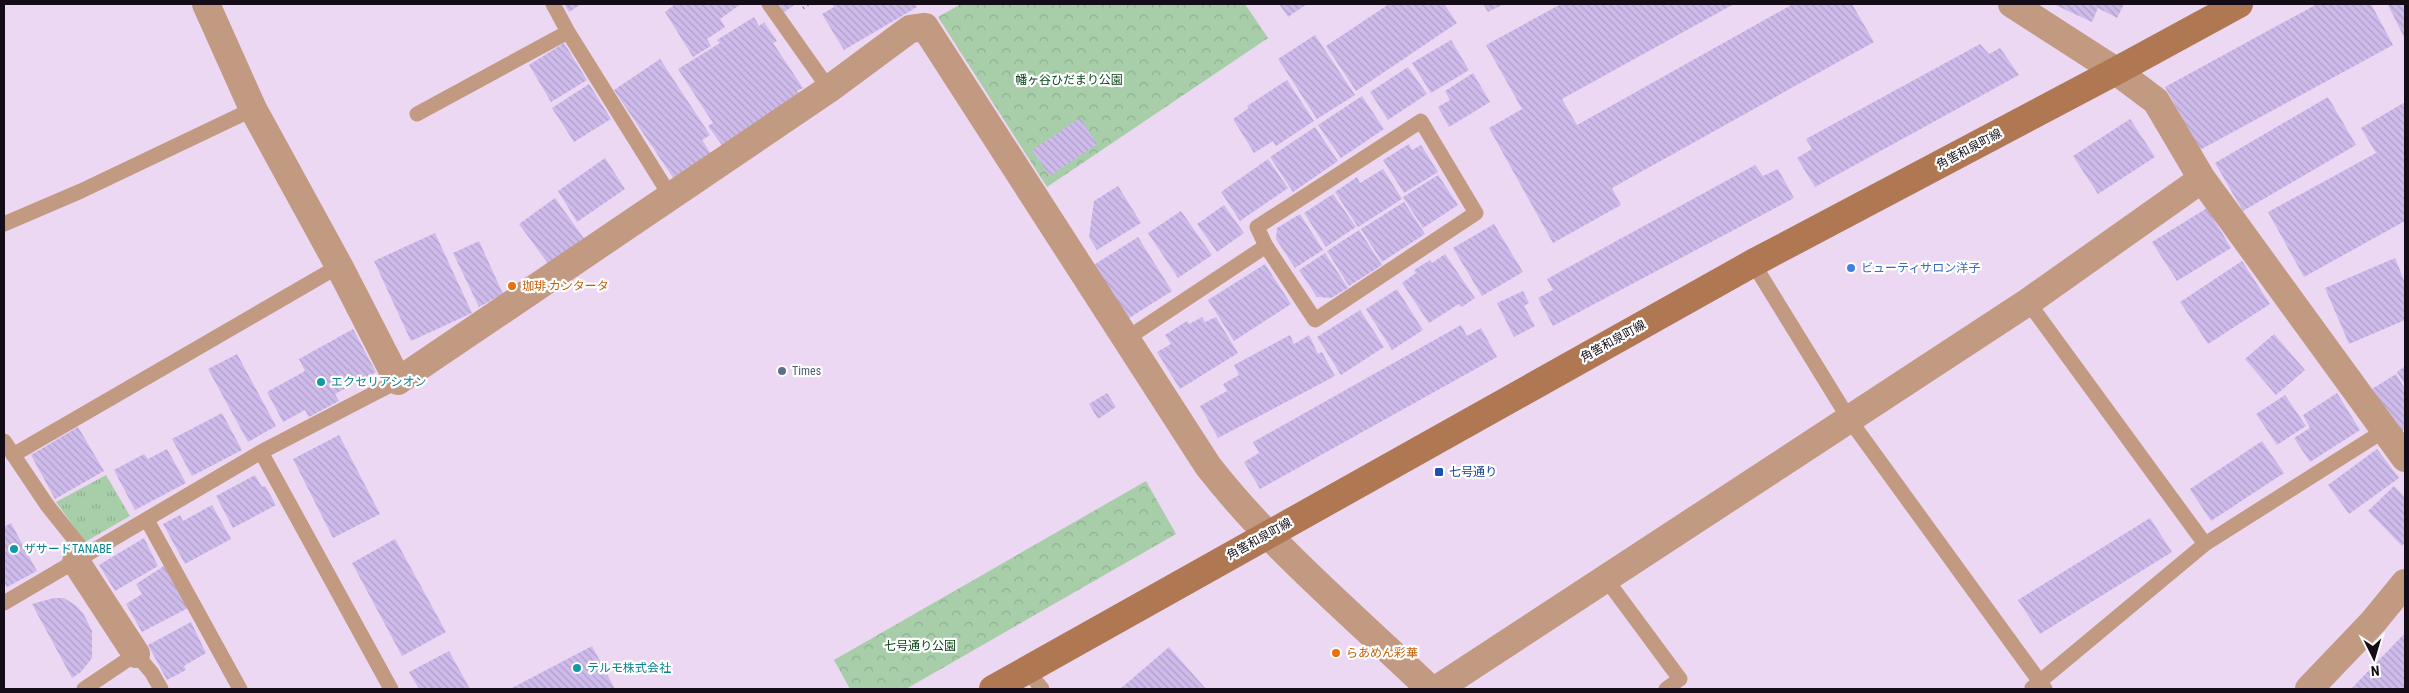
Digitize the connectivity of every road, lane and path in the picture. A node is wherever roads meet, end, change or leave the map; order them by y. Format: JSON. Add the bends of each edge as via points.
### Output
{"nodes":[{"id":1,"x":206,"y":4,"type":"edge"},
{"id":2,"x":553,"y":4,"type":"edge"},
{"id":3,"x":769,"y":4,"type":"edge"},
{"id":4,"x":2012,"y":4,"type":"edge"},
{"id":5,"x":2239,"y":4,"type":"edge"},
{"id":6,"x":568,"y":32,"type":"junction"},
{"id":7,"x":2116,"y":71,"type":"junction"},
{"id":8,"x":829,"y":89,"type":"junction"},
{"id":9,"x":252,"y":109,"type":"junction"},
{"id":10,"x":417,"y":114,"type":"dead end"},
{"id":11,"x":2202,"y":179,"type":"junction"},
{"id":12,"x":671,"y":197,"type":"junction"},
{"id":13,"x":4,"y":224,"type":"edge"},
{"id":14,"x":1266,"y":246,"type":"junction"},
{"id":15,"x":1753,"y":263,"type":"junction"},
{"id":16,"x":339,"y":266,"type":"junction"},
{"id":17,"x":2028,"y":302,"type":"junction"},
{"id":18,"x":1126,"y":339,"type":"junction"},
{"id":19,"x":398,"y":381,"type":"junction"},
{"id":20,"x":1849,"y":419,"type":"junction"},
{"id":21,"x":2385,"y":430,"type":"junction"},
{"id":22,"x":4,"y":441,"type":"edge"},
{"id":23,"x":262,"y":452,"type":"junction"},
{"id":24,"x":14,"y":455,"type":"junction"},
{"id":25,"x":2405,"y":458,"type":"edge"},
{"id":26,"x":147,"y":520,"type":"junction"},
{"id":27,"x":1268,"y":534,"type":"junction"},
{"id":28,"x":2204,"y":544,"type":"junction"},
{"id":29,"x":81,"y":558,"type":"junction"},
{"id":30,"x":1606,"y":579,"type":"junction"},
{"id":31,"x":2405,"y":583,"type":"edge"},
{"id":32,"x":4,"y":603,"type":"edge"},
{"id":33,"x":136,"y":654,"type":"junction"},
{"id":34,"x":1034,"y":680,"type":"edge"},
{"id":35,"x":2038,"y":687,"type":"edge"},
{"id":36,"x":84,"y":689,"type":"edge"},
{"id":37,"x":161,"y":689,"type":"edge"},
{"id":38,"x":240,"y":689,"type":"edge"},
{"id":39,"x":391,"y":689,"type":"edge"},
{"id":40,"x":993,"y":689,"type":"edge"},
{"id":41,"x":1430,"y":689,"type":"edge"},
{"id":42,"x":1437,"y":689,"type":"edge"},
{"id":43,"x":1666,"y":689,"type":"edge"},
{"id":44,"x":2309,"y":689,"type":"edge"}],
"edges":[{"from":1,"to":9,"type":"street"},
{"from":2,"to":6,"type":"lane"},
{"from":3,"to":8,"type":"lane"},
{"from":4,"to":7,"type":"street"},
{"from":5,"to":7,"type":"main road","name":"角筈和泉町線"},
{"from":6,"to":10,"type":"lane"},
{"from":6,"to":12,"type":"lane"},
{"from":7,"to":11,"type":"street","via":[[2156,101]]},
{"from":7,"to":15,"type":"main road","name":"角筈和泉町線"},
{"from":8,"to":12,"type":"street"},
{"from":8,"to":18,"type":"street","via":[[910,29],[925,27]]},
{"from":9,"to":13,"type":"lane"},
{"from":9,"to":16,"type":"street"},
{"from":11,"to":17,"type":"street"},
{"from":11,"to":21,"type":"street"},
{"from":12,"to":19,"type":"street"},
{"from":14,"to":14,"type":"lane","via":[[1315,320],[1476,213],[1421,120],[1257,227]]},
{"from":14,"to":18,"type":"lane"},
{"from":15,"to":20,"type":"lane"},
{"from":15,"to":27,"type":"main road","name":"角筈和泉町線"},
{"from":16,"to":19,"type":"street"},
{"from":16,"to":24,"type":"lane"},
{"from":17,"to":20,"type":"street"},
{"from":17,"to":28,"type":"lane"},
{"from":18,"to":27,"type":"street","via":[[1208,466],[1232,497]]},
{"from":19,"to":23,"type":"lane"},
{"from":20,"to":30,"type":"street"},
{"from":20,"to":35,"type":"lane"},
{"from":21,"to":25,"type":"street"},
{"from":21,"to":28,"type":"lane"},
{"from":22,"to":24,"type":"lane"},
{"from":23,"to":26,"type":"lane"},
{"from":23,"to":39,"type":"lane"},
{"from":24,"to":29,"type":"lane"},
{"from":26,"to":29,"type":"lane"},
{"from":26,"to":38,"type":"lane"},
{"from":27,"to":34,"type":"main road","name":"角筈和泉町線"},
{"from":27,"to":41,"type":"street"},
{"from":28,"to":35,"type":"lane"},
{"from":29,"to":32,"type":"lane"},
{"from":29,"to":33,"type":"street"},
{"from":30,"to":42,"type":"street"},
{"from":30,"to":43,"type":"lane","via":[[1680,679]]},
{"from":31,"to":44,"type":"street"},
{"from":33,"to":36,"type":"lane"},
{"from":33,"to":37,"type":"lane"},
{"from":34,"to":40,"type":"main road","name":"角筈和泉町線"}]}
